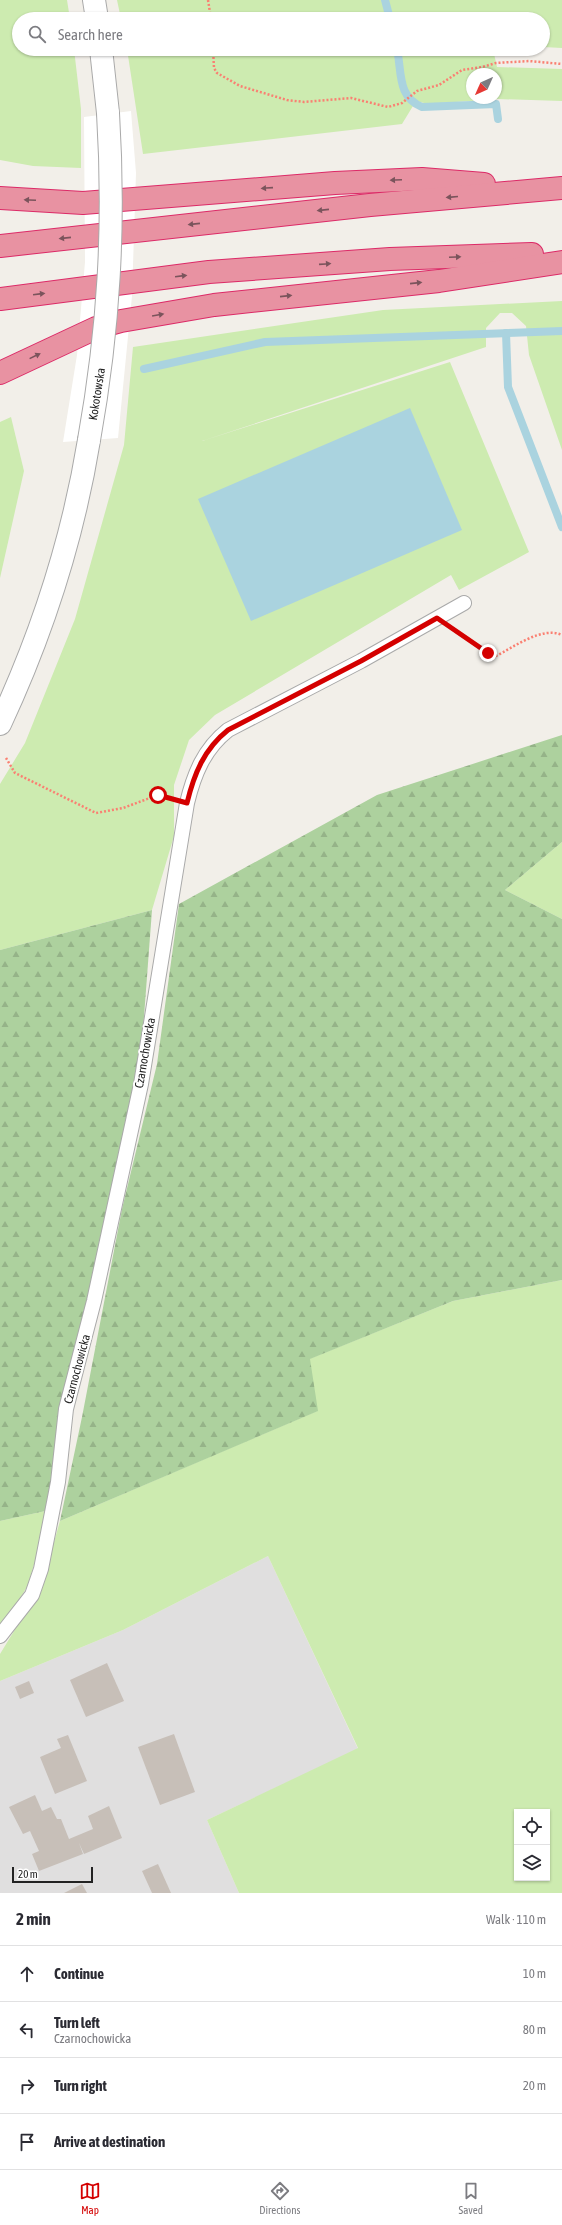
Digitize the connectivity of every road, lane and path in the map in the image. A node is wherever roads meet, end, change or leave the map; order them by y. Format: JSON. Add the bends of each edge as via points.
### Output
{"nodes":[{"id":1,"x":94,"y":0,"type":"edge"},
{"id":2,"x":208,"y":0,"type":"edge"},
{"id":3,"x":96,"y":12,"type":"edge"},
{"id":4,"x":210,"y":12,"type":"edge"},
{"id":5,"x":102,"y":56,"type":"edge"},
{"id":6,"x":213,"y":56,"type":"edge"},
{"id":7,"x":562,"y":64,"type":"edge"},
{"id":8,"x":555,"y":189,"type":"edge"},
{"id":9,"x":0,"y":198,"type":"edge"},
{"id":10,"x":0,"y":246,"type":"edge"},
{"id":11,"x":562,"y":254,"type":"edge"},
{"id":12,"x":562,"y":262,"type":"edge"},
{"id":13,"x":0,"y":299,"type":"edge"},
{"id":14,"x":0,"y":373,"type":"edge"},
{"id":15,"x":464,"y":603,"type":"dead end"},
{"id":16,"x":437,"y":618,"type":"junction"},
{"id":17,"x":562,"y":635,"type":"edge"},
{"id":18,"x":0,"y":724,"type":"edge"},
{"id":19,"x":6,"y":758,"type":"dead end"},
{"id":20,"x":187,"y":803,"type":"junction"},
{"id":21,"x":0,"y":1636,"type":"edge"}],
"edges":[{"from":1,"to":3,"type":"street"},
{"from":2,"to":4,"type":"path"},
{"from":5,"to":18,"type":"street","name":"Kokotowska","bridge":true,"via":[[111,168],[110,272],[100,379],[76,506],[47,606],[27,662]]},
{"from":6,"to":7,"type":"path","via":[[217,73],[240,86],[287,100],[304,102],[351,98],[388,107],[402,103],[418,91],[443,83],[462,70],[496,62]]},
{"from":8,"to":9,"type":"highway","one_way":true,"via":[[422,179],[335,183],[83,203]]},
{"from":8,"to":10,"type":"highway","one_way":true,"via":[[362,206]]},
{"from":13,"to":11,"type":"highway","one_way":true,"via":[[209,272],[390,259]]},
{"from":14,"to":12,"type":"highway","one_way":true,"via":[[96,328],[121,322],[214,305],[439,281]]},
{"from":15,"to":16,"type":"lane","name":"Czarnochowicka"},
{"from":16,"to":17,"type":"path","via":[[473,644],[496,656],[537,636],[556,632]]},
{"from":16,"to":20,"type":"lane","name":"Czarnochowicka","via":[[361,661],[228,730],[214,741],[202,760]]},
{"from":19,"to":20,"type":"path","via":[[15,773],[96,812],[123,808],[158,795]]},
{"from":20,"to":21,"type":"lane","name":"Czarnochowicka","via":[[141,1084],[94,1301],[66,1409],[58,1482],[41,1569],[32,1595]]}]}
